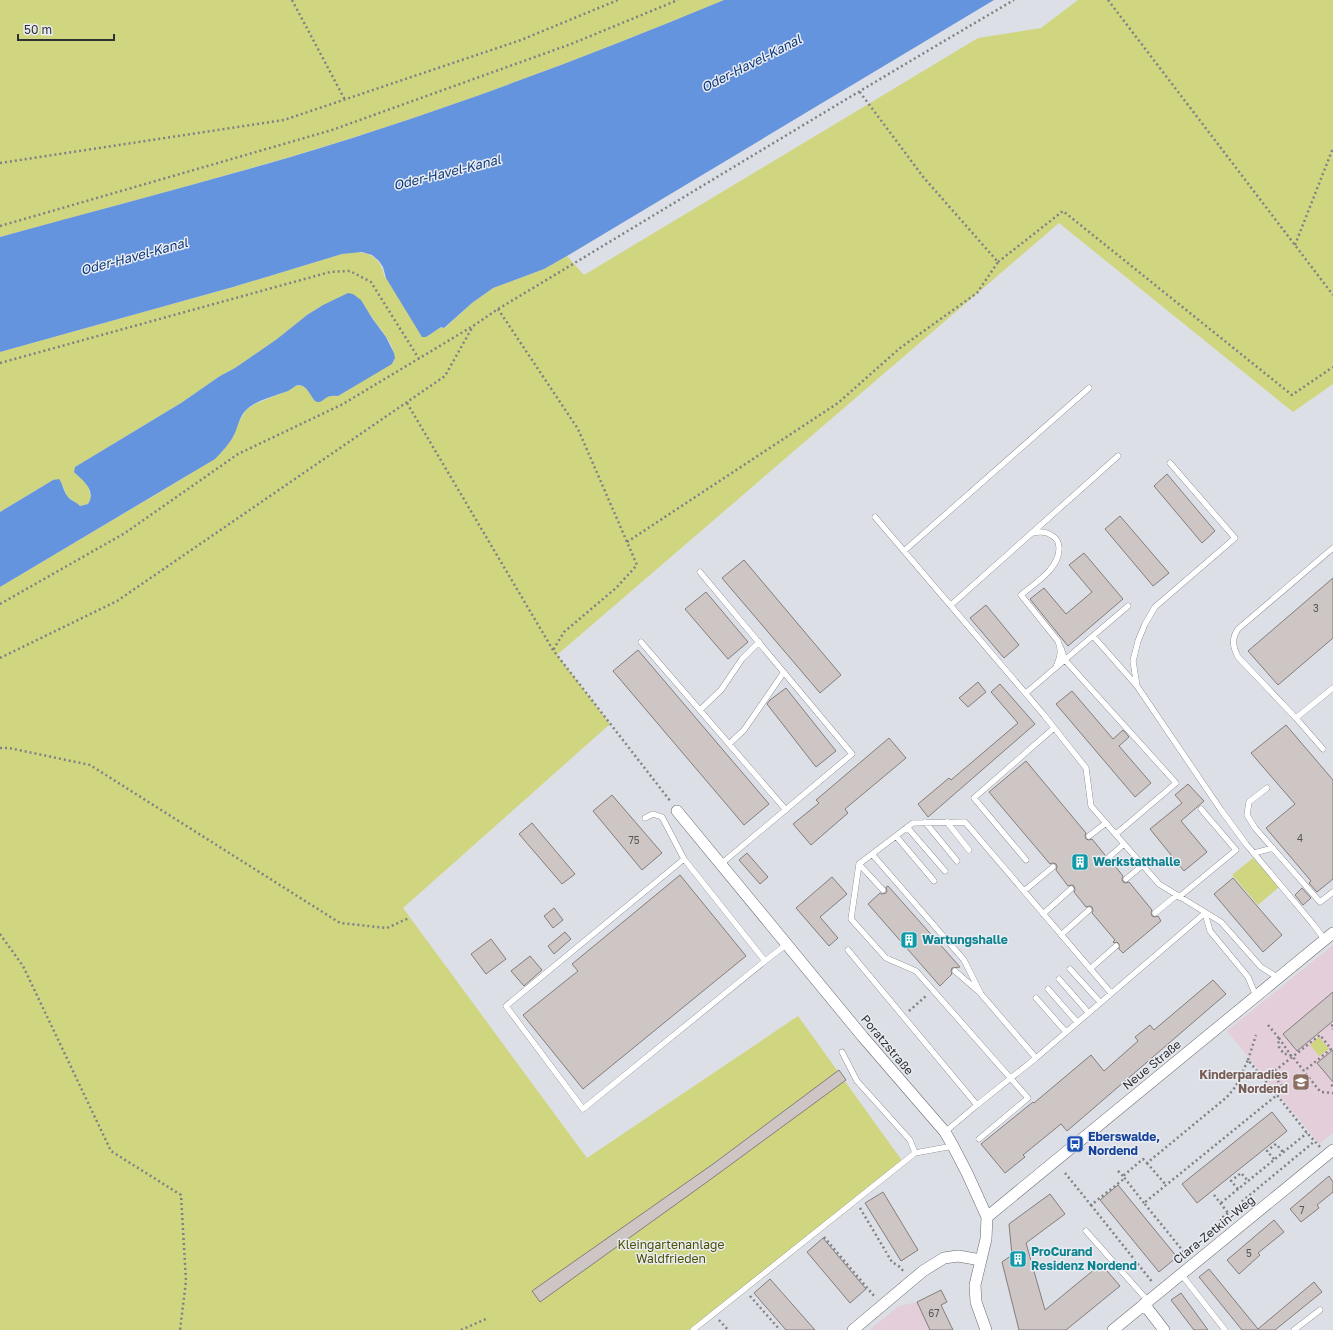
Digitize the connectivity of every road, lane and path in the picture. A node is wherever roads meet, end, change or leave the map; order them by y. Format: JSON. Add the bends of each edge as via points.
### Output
{"nodes":[{"id":1,"x":292,"y":0,"type":"edge"},
{"id":2,"x":618,"y":0,"type":"edge"},
{"id":3,"x":678,"y":0,"type":"edge"},
{"id":4,"x":1014,"y":0,"type":"edge"},
{"id":5,"x":1108,"y":0,"type":"edge"},
{"id":6,"x":611,"y":1,"type":"edge"},
{"id":7,"x":859,"y":90,"type":"junction"},
{"id":8,"x":345,"y":100,"type":"junction"},
{"id":9,"x":1333,"y":148,"type":"edge"},
{"id":10,"x":0,"y":163,"type":"edge"},
{"id":11,"x":0,"y":226,"type":"edge"},
{"id":12,"x":1295,"y":245,"type":"junction"},
{"id":13,"x":998,"y":262,"type":"junction"},
{"id":14,"x":1333,"y":295,"type":"edge"},
{"id":15,"x":498,"y":309,"type":"junction"},
{"id":16,"x":473,"y":326,"type":"junction"},
{"id":17,"x":419,"y":359,"type":"junction"},
{"id":18,"x":0,"y":363,"type":"edge"},
{"id":19,"x":1333,"y":367,"type":"edge"},
{"id":20,"x":1089,"y":388,"type":"dead end"},
{"id":21,"x":407,"y":403,"type":"junction"},
{"id":22,"x":1118,"y":456,"type":"dead end"},
{"id":23,"x":1170,"y":463,"type":"dead end"},
{"id":24,"x":875,"y":517,"type":"dead end"},
{"id":25,"x":1030,"y":534,"type":"junction"},
{"id":26,"x":627,"y":542,"type":"junction"},
{"id":27,"x":1333,"y":548,"type":"edge"},
{"id":28,"x":904,"y":551,"type":"junction"},
{"id":29,"x":700,"y":572,"type":"dead end"},
{"id":30,"x":0,"y":604,"type":"edge"},
{"id":31,"x":951,"y":605,"type":"junction"},
{"id":32,"x":1128,"y":606,"type":"dead end"},
{"id":33,"x":1093,"y":636,"type":"junction"},
{"id":34,"x":641,"y":642,"type":"dead end"},
{"id":35,"x":759,"y":642,"type":"junction"},
{"id":36,"x":1061,"y":648,"type":"junction"},
{"id":37,"x":553,"y":650,"type":"junction"},
{"id":38,"x":0,"y":658,"type":"edge"},
{"id":39,"x":1065,"y":660,"type":"junction"},
{"id":40,"x":1056,"y":667,"type":"junction"},
{"id":41,"x":784,"y":672,"type":"junction"},
{"id":42,"x":1137,"y":686,"type":"junction"},
{"id":43,"x":1333,"y":688,"type":"edge"},
{"id":44,"x":1026,"y":693,"type":"junction"},
{"id":45,"x":700,"y":710,"type":"junction"},
{"id":46,"x":1296,"y":718,"type":"junction"},
{"id":47,"x":1054,"y":728,"type":"junction"},
{"id":48,"x":729,"y":744,"type":"junction"},
{"id":49,"x":0,"y":748,"type":"edge"},
{"id":50,"x":1323,"y":749,"type":"dead end"},
{"id":51,"x":1267,"y":788,"type":"dead end"},
{"id":52,"x":1201,"y":809,"type":"dead end"},
{"id":53,"x":677,"y":810,"type":"joint"},
{"id":54,"x":786,"y":810,"type":"junction"},
{"id":55,"x":645,"y":818,"type":"dead end"},
{"id":56,"x":925,"y":822,"type":"junction"},
{"id":57,"x":947,"y":822,"type":"junction"},
{"id":58,"x":1106,"y":822,"type":"junction"},
{"id":59,"x":907,"y":827,"type":"junction"},
{"id":60,"x":1116,"y":834,"type":"junction"},
{"id":61,"x":896,"y":836,"type":"junction"},
{"id":62,"x":1089,"y":836,"type":"dead end"},
{"id":63,"x":1124,"y":844,"type":"junction"},
{"id":64,"x":1273,"y":848,"type":"junction"},
{"id":65,"x":969,"y":850,"type":"dead end"},
{"id":66,"x":1254,"y":852,"type":"junction"},
{"id":67,"x":872,"y":854,"type":"junction"},
{"id":68,"x":1108,"y":858,"type":"dead end"},
{"id":69,"x":684,"y":859,"type":"junction"},
{"id":70,"x":1026,"y":860,"type":"dead end"},
{"id":71,"x":957,"y":861,"type":"dead end"},
{"id":72,"x":721,"y":864,"type":"junction"},
{"id":73,"x":859,"y":864,"type":"junction"},
{"id":74,"x":1143,"y":865,"type":"junction"},
{"id":75,"x":1052,"y":867,"type":"dead end"},
{"id":76,"x":945,"y":871,"type":"dead end"},
{"id":77,"x":1126,"y":879,"type":"dead end"},
{"id":78,"x":934,"y":881,"type":"dead end"},
{"id":79,"x":1071,"y":889,"type":"dead end"},
{"id":80,"x":883,"y":890,"type":"dead end"},
{"id":81,"x":1024,"y":891,"type":"junction"},
{"id":82,"x":1333,"y":892,"type":"edge"},
{"id":83,"x":1178,"y":896,"type":"junction"},
{"id":84,"x":1089,"y":910,"type":"dead end"},
{"id":85,"x":1205,"y":912,"type":"junction"},
{"id":86,"x":1155,"y":913,"type":"dead end"},
{"id":87,"x":1043,"y":914,"type":"junction"},
{"id":88,"x":410,"y":918,"type":"dead end"},
{"id":89,"x":0,"y":934,"type":"edge"},
{"id":90,"x":1061,"y":935,"type":"junction"},
{"id":91,"x":1329,"y":937,"type":"edge"},
{"id":92,"x":786,"y":944,"type":"junction"},
{"id":93,"x":1116,"y":946,"type":"dead end"},
{"id":94,"x":848,"y":950,"type":"dead end"},
{"id":95,"x":765,"y":961,"type":"junction"},
{"id":96,"x":1070,"y":969,"type":"dead end"},
{"id":97,"x":1090,"y":969,"type":"junction"},
{"id":98,"x":955,"y":971,"type":"dead end"},
{"id":99,"x":1279,"y":978,"type":"junction"},
{"id":100,"x":1059,"y":979,"type":"dead end"},
{"id":101,"x":1048,"y":989,"type":"dead end"},
{"id":102,"x":933,"y":990,"type":"junction"},
{"id":103,"x":1111,"y":993,"type":"junction"},
{"id":104,"x":981,"y":994,"type":"junction"},
{"id":105,"x":1256,"y":996,"type":"junction"},
{"id":106,"x":1036,"y":998,"type":"dead end"},
{"id":107,"x":1100,"y":1002,"type":"junction"},
{"id":108,"x":1088,"y":1012,"type":"junction"},
{"id":109,"x":902,"y":1016,"type":"junction"},
{"id":110,"x":1077,"y":1022,"type":"junction"},
{"id":111,"x":1268,"y":1025,"type":"dead end"},
{"id":112,"x":1333,"y":1025,"type":"edge"},
{"id":113,"x":1333,"y":1029,"type":"edge"},
{"id":114,"x":1066,"y":1032,"type":"junction"},
{"id":115,"x":1256,"y":1035,"type":"dead end"},
{"id":116,"x":1278,"y":1037,"type":"junction"},
{"id":117,"x":842,"y":1052,"type":"dead end"},
{"id":118,"x":1292,"y":1057,"type":"junction"},
{"id":119,"x":1036,"y":1058,"type":"junction"},
{"id":120,"x":1248,"y":1060,"type":"junction"},
{"id":121,"x":1304,"y":1071,"type":"junction"},
{"id":122,"x":1010,"y":1078,"type":"junction"},
{"id":123,"x":1286,"y":1090,"type":"dead end"},
{"id":124,"x":1333,"y":1093,"type":"edge"},
{"id":125,"x":1277,"y":1095,"type":"junction"},
{"id":126,"x":976,"y":1105,"type":"junction"},
{"id":127,"x":945,"y":1132,"type":"junction"},
{"id":128,"x":1307,"y":1133,"type":"junction"},
{"id":129,"x":979,"y":1139,"type":"dead end"},
{"id":130,"x":1315,"y":1141,"type":"junction"},
{"id":131,"x":953,"y":1146,"type":"junction"},
{"id":132,"x":915,"y":1152,"type":"junction"},
{"id":133,"x":1283,"y":1152,"type":"junction"},
{"id":134,"x":1331,"y":1155,"type":"edge"},
{"id":135,"x":1274,"y":1159,"type":"junction"},
{"id":136,"x":1147,"y":1163,"type":"junction"},
{"id":137,"x":1118,"y":1170,"type":"dead end"},
{"id":138,"x":1065,"y":1173,"type":"dead end"},
{"id":139,"x":1124,"y":1177,"type":"junction"},
{"id":140,"x":1248,"y":1181,"type":"junction"},
{"id":141,"x":1166,"y":1185,"type":"junction"},
{"id":142,"x":1238,"y":1189,"type":"junction"},
{"id":143,"x":1214,"y":1196,"type":"dead end"},
{"id":144,"x":855,"y":1200,"type":"junction"},
{"id":145,"x":1144,"y":1203,"type":"junction"},
{"id":146,"x":1221,"y":1203,"type":"junction"},
{"id":147,"x":1091,"y":1205,"type":"junction"},
{"id":148,"x":1228,"y":1213,"type":"junction"},
{"id":149,"x":987,"y":1217,"type":"junction"},
{"id":150,"x":818,"y":1230,"type":"junction"},
{"id":151,"x":1086,"y":1231,"type":"dead end"},
{"id":152,"x":1217,"y":1234,"type":"dead end"},
{"id":153,"x":981,"y":1260,"type":"junction"},
{"id":154,"x":1193,"y":1264,"type":"junction"},
{"id":155,"x":1181,"y":1274,"type":"junction"},
{"id":156,"x":910,"y":1281,"type":"junction"},
{"id":157,"x":1155,"y":1285,"type":"dead end"},
{"id":158,"x":744,"y":1289,"type":"junction"},
{"id":159,"x":1146,"y":1303,"type":"junction"},
{"id":160,"x":882,"y":1304,"type":"junction"},
{"id":161,"x":1320,"y":1310,"type":"dead end"},
{"id":162,"x":713,"y":1314,"type":"junction"},
{"id":163,"x":486,"y":1320,"type":"dead end"},
{"id":164,"x":180,"y":1330,"type":"edge"},
{"id":165,"x":461,"y":1330,"type":"edge"},
{"id":166,"x":693,"y":1330,"type":"edge"},
{"id":167,"x":728,"y":1330,"type":"edge"},
{"id":168,"x":780,"y":1330,"type":"edge"},
{"id":169,"x":853,"y":1330,"type":"edge"},
{"id":170,"x":986,"y":1330,"type":"edge"},
{"id":171,"x":1113,"y":1330,"type":"edge"},
{"id":172,"x":1164,"y":1330,"type":"edge"},
{"id":173,"x":1224,"y":1330,"type":"edge"},
{"id":174,"x":1294,"y":1330,"type":"edge"}],
"edges":[{"from":1,"to":8,"type":"path"},
{"from":2,"to":6,"type":"path"},
{"from":3,"to":11,"type":"path","via":[[571,44],[332,130]]},
{"from":4,"to":7,"type":"path"},
{"from":5,"to":12,"type":"path"},
{"from":6,"to":8,"type":"path","via":[[521,40]]},
{"from":7,"to":13,"type":"path","via":[[924,178]]},
{"from":7,"to":15,"type":"path"},
{"from":8,"to":10,"type":"path","via":[[284,120]]},
{"from":9,"to":12,"type":"path"},
{"from":12,"to":14,"type":"path"},
{"from":13,"to":19,"type":"path","via":[[1063,211],[1292,395]]},
{"from":13,"to":26,"type":"path","via":[[977,293],[900,348],[838,403]]},
{"from":15,"to":16,"type":"path"},
{"from":15,"to":26,"type":"path","via":[[578,429]]},
{"from":16,"to":17,"type":"path"},
{"from":16,"to":21,"type":"path","via":[[445,376]]},
{"from":17,"to":18,"type":"path","via":[[371,282],[350,271],[330,272]]},
{"from":17,"to":30,"type":"path","via":[[343,404],[238,454],[124,533]]},
{"from":20,"to":28,"type":"lane"},
{"from":21,"to":37,"type":"path"},
{"from":21,"to":38,"type":"path","via":[[117,601]]},
{"from":22,"to":25,"type":"lane"},
{"from":23,"to":42,"type":"lane","via":[[1235,538],[1155,607],[1138,640],[1133,661]]},
{"from":24,"to":28,"type":"lane"},
{"from":25,"to":31,"type":"lane"},
{"from":25,"to":36,"type":"lane","via":[[1048,533],[1056,538],[1059,545],[1060,555],[1053,567],[1021,595]]},
{"from":26,"to":37,"type":"path","via":[[637,565],[616,588],[564,632]]},
{"from":27,"to":46,"type":"lane","via":[[1234,634],[1234,648],[1238,657]]},
{"from":28,"to":31,"type":"lane"},
{"from":29,"to":35,"type":"lane"},
{"from":31,"to":44,"type":"lane"},
{"from":32,"to":33,"type":"lane"},
{"from":33,"to":39,"type":"lane"},
{"from":33,"to":42,"type":"lane"},
{"from":34,"to":45,"type":"lane"},
{"from":35,"to":41,"type":"lane"},
{"from":35,"to":45,"type":"lane","via":[[742,659],[721,690]]},
{"from":36,"to":39,"type":"lane"},
{"from":36,"to":40,"type":"lane","via":[[1060,660]]},
{"from":37,"to":53,"type":"path"},
{"from":39,"to":40,"type":"lane"},
{"from":39,"to":60,"type":"lane","via":[[1176,783]]},
{"from":40,"to":44,"type":"lane"},
{"from":41,"to":48,"type":"lane","via":[[744,730]]},
{"from":41,"to":54,"type":"lane","via":[[852,754]]},
{"from":42,"to":66,"type":"lane","via":[[1221,810]]},
{"from":43,"to":46,"type":"lane"},
{"from":44,"to":47,"type":"lane"},
{"from":45,"to":48,"type":"lane"},
{"from":46,"to":50,"type":"lane"},
{"from":47,"to":58,"type":"lane","via":[[1086,768],[1091,806]]},
{"from":47,"to":70,"type":"lane","via":[[974,798]]},
{"from":48,"to":54,"type":"lane"},
{"from":49,"to":88,"type":"path","via":[[90,765],[340,923],[387,928]]},
{"from":51,"to":64,"type":"lane","via":[[1249,802],[1247,815]]},
{"from":52,"to":83,"type":"lane","via":[[1236,850]]},
{"from":53,"to":72,"type":"street","name":"Poratzstraße"},
{"from":54,"to":72,"type":"lane"},
{"from":55,"to":69,"type":"lane","via":[[653,814],[662,817]]},
{"from":56,"to":57,"type":"lane"},
{"from":56,"to":59,"type":"lane","via":[[913,823]]},
{"from":56,"to":71,"type":"lane"},
{"from":57,"to":65,"type":"lane"},
{"from":57,"to":81,"type":"lane","via":[[965,822]]},
{"from":58,"to":60,"type":"lane"},
{"from":58,"to":62,"type":"lane"},
{"from":59,"to":61,"type":"lane"},
{"from":59,"to":76,"type":"lane"},
{"from":60,"to":63,"type":"lane"},
{"from":61,"to":67,"type":"lane"},
{"from":61,"to":78,"type":"lane"},
{"from":63,"to":68,"type":"lane"},
{"from":63,"to":74,"type":"lane"},
{"from":64,"to":66,"type":"lane"},
{"from":64,"to":82,"type":"lane","via":[[1320,902]]},
{"from":66,"to":91,"type":"lane","via":[[1313,924]]},
{"from":67,"to":73,"type":"lane"},
{"from":67,"to":104,"type":"lane","via":[[964,960]]},
{"from":69,"to":95,"type":"lane"},
{"from":69,"to":95,"type":"lane","via":[[506,1006],[583,1109]]},
{"from":72,"to":92,"type":"street","name":"Poratzstraße"},
{"from":73,"to":80,"type":"lane"},
{"from":73,"to":102,"type":"lane","via":[[851,919],[886,958],[916,971]]},
{"from":74,"to":77,"type":"lane"},
{"from":74,"to":83,"type":"lane","via":[[1159,884]]},
{"from":75,"to":81,"type":"lane"},
{"from":79,"to":87,"type":"lane"},
{"from":81,"to":87,"type":"lane"},
{"from":83,"to":85,"type":"lane"},
{"from":83,"to":86,"type":"lane"},
{"from":84,"to":90,"type":"lane"},
{"from":85,"to":99,"type":"lane","via":[[1221,922],[1261,968]]},
{"from":85,"to":103,"type":"lane"},
{"from":85,"to":105,"type":"lane","via":[[1210,931],[1248,977]]},
{"from":87,"to":90,"type":"lane"},
{"from":89,"to":164,"type":"path","via":[[23,966],[111,1152],[181,1195],[186,1281]]},
{"from":90,"to":97,"type":"lane"},
{"from":91,"to":99,"type":"street","name":"Neue Straße"},
{"from":92,"to":95,"type":"lane"},
{"from":92,"to":127,"type":"street","name":"Poratzstraße"},
{"from":93,"to":97,"type":"lane"},
{"from":94,"to":109,"type":"lane"},
{"from":96,"to":107,"type":"lane"},
{"from":97,"to":103,"type":"lane"},
{"from":98,"to":104,"type":"lane"},
{"from":99,"to":105,"type":"street","name":"Neue Straße"},
{"from":100,"to":108,"type":"lane"},
{"from":101,"to":110,"type":"lane"},
{"from":102,"to":109,"type":"path"},
{"from":102,"to":122,"type":"lane"},
{"from":103,"to":107,"type":"lane"},
{"from":104,"to":119,"type":"lane"},
{"from":105,"to":149,"type":"street","name":"Neue Straße"},
{"from":106,"to":114,"type":"lane"},
{"from":107,"to":108,"type":"lane"},
{"from":108,"to":110,"type":"lane"},
{"from":109,"to":126,"type":"lane"},
{"from":110,"to":114,"type":"lane"},
{"from":111,"to":116,"type":"path"},
{"from":112,"to":113,"type":"path"},
{"from":114,"to":119,"type":"lane"},
{"from":115,"to":120,"type":"path"},
{"from":116,"to":118,"type":"path"},
{"from":116,"to":118,"type":"path","via":[[1279,1047],[1284,1054]]},
{"from":117,"to":132,"type":"lane","via":[[857,1081],[910,1140]]},
{"from":118,"to":121,"type":"path"},
{"from":118,"to":121,"type":"path","via":[[1320,1035],[1331,1049]]},
{"from":118,"to":123,"type":"path","via":[[1272,1073]]},
{"from":119,"to":122,"type":"lane"},
{"from":120,"to":125,"type":"path"},
{"from":120,"to":136,"type":"path","via":[[1236,1086],[1227,1096]]},
{"from":121,"to":124,"type":"path","via":[[1321,1092]]},
{"from":122,"to":126,"type":"lane"},
{"from":122,"to":129,"type":"lane","via":[[1028,1098]]},
{"from":125,"to":128,"type":"path"},
{"from":125,"to":141,"type":"path"},
{"from":126,"to":127,"type":"lane"},
{"from":127,"to":131,"type":"street","name":"Poratzstraße"},
{"from":128,"to":130,"type":"path"},
{"from":128,"to":133,"type":"path"},
{"from":130,"to":134,"type":"path"},
{"from":130,"to":148,"type":"path"},
{"from":131,"to":132,"type":"lane"},
{"from":131,"to":149,"type":"street","name":"Poratzstraße"},
{"from":132,"to":144,"type":"lane"},
{"from":133,"to":135,"type":"path"},
{"from":133,"to":135,"type":"path","via":[[1276,1144],[1267,1151]]},
{"from":134,"to":154,"type":"street","name":"Clara-Zetkin-Weg"},
{"from":135,"to":140,"type":"path"},
{"from":136,"to":139,"type":"path","via":[[1143,1159]]},
{"from":136,"to":141,"type":"path"},
{"from":137,"to":139,"type":"path"},
{"from":138,"to":147,"type":"path"},
{"from":139,"to":145,"type":"path"},
{"from":139,"to":147,"type":"path"},
{"from":140,"to":142,"type":"path"},
{"from":140,"to":142,"type":"path","via":[[1241,1173],[1231,1181]]},
{"from":141,"to":145,"type":"path"},
{"from":142,"to":146,"type":"path"},
{"from":143,"to":146,"type":"path"},
{"from":144,"to":150,"type":"lane"},
{"from":144,"to":156,"type":"path","via":[[892,1262],[900,1267]]},
{"from":145,"to":154,"type":"path"},
{"from":146,"to":148,"type":"path"},
{"from":147,"to":157,"type":"path"},
{"from":148,"to":152,"type":"path","via":[[1218,1222],[1223,1229]]},
{"from":149,"to":153,"type":"street","name":"Poratzstraße","via":[[986,1239]]},
{"from":150,"to":158,"type":"lane"},
{"from":150,"to":160,"type":"path"},
{"from":151,"to":159,"type":"lane"},
{"from":153,"to":156,"type":"street","via":[[958,1256],[944,1258]]},
{"from":153,"to":170,"type":"street","name":"Poratzstraße","via":[[975,1285],[976,1302]]},
{"from":154,"to":155,"type":"street","name":"Clara-Zetkin-Weg"},
{"from":155,"to":159,"type":"street","name":"Clara-Zetkin-Weg"},
{"from":155,"to":173,"type":"lane"},
{"from":156,"to":160,"type":"street"},
{"from":158,"to":162,"type":"lane"},
{"from":158,"to":168,"type":"path"},
{"from":159,"to":171,"type":"street","name":"Clara-Zetkin-Weg"},
{"from":159,"to":172,"type":"street"},
{"from":160,"to":169,"type":"street"},
{"from":161,"to":174,"type":"lane"},
{"from":162,"to":166,"type":"lane"},
{"from":162,"to":167,"type":"path"},
{"from":163,"to":165,"type":"path"}]}
